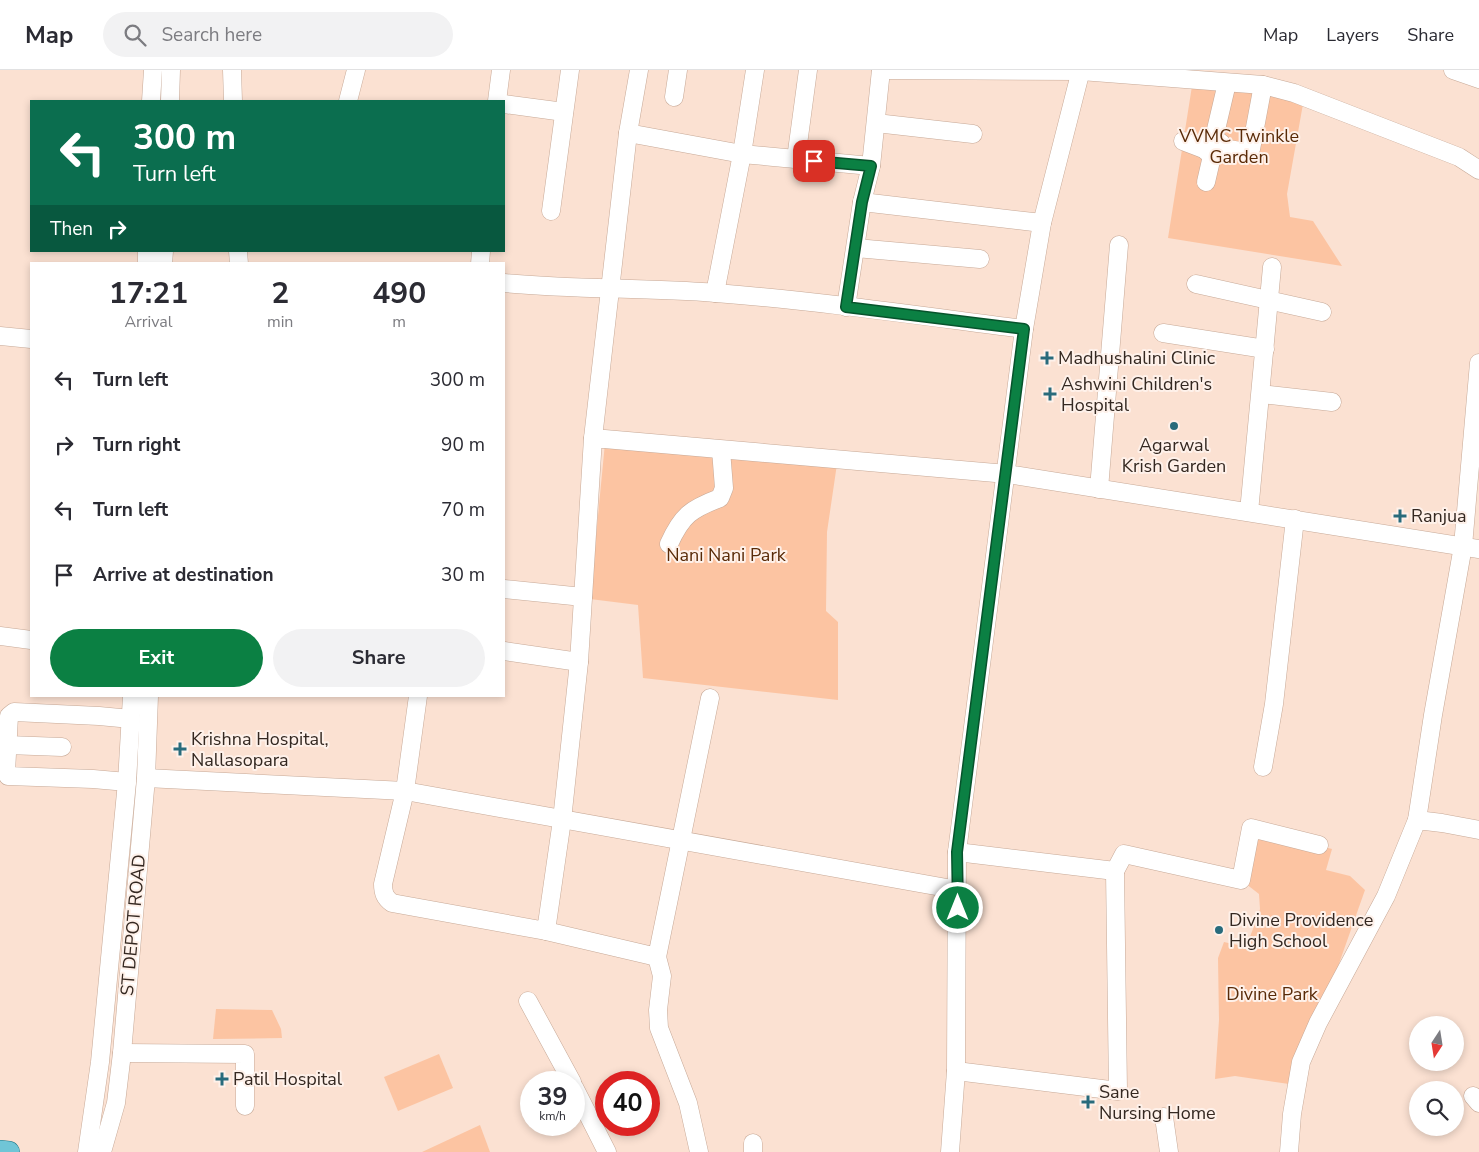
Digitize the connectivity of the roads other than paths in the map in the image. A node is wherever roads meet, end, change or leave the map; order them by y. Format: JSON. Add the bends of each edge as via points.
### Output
{"nodes":[{"id":1,"x":153,"y":70,"type":"edge"},
{"id":2,"x":171,"y":70,"type":"edge"},
{"id":3,"x":232,"y":70,"type":"edge"},
{"id":4,"x":356,"y":70,"type":"edge"},
{"id":5,"x":501,"y":70,"type":"edge"},
{"id":6,"x":570,"y":70,"type":"edge"},
{"id":7,"x":639,"y":70,"type":"edge"},
{"id":8,"x":678,"y":70,"type":"edge"},
{"id":9,"x":755,"y":70,"type":"edge"},
{"id":10,"x":808,"y":70,"type":"edge"},
{"id":11,"x":881,"y":70,"type":"edge"},
{"id":12,"x":1453,"y":70,"type":"edge"},
{"id":13,"x":1081,"y":71,"type":"edge"},
{"id":14,"x":1479,"y":79,"type":"edge"},
{"id":15,"x":1226,"y":83,"type":"junction"},
{"id":16,"x":1263,"y":85,"type":"junction"},
{"id":17,"x":674,"y":97,"type":"dead end"},
{"id":18,"x":151,"y":100,"type":"edge"},
{"id":19,"x":170,"y":100,"type":"edge"},
{"id":20,"x":233,"y":100,"type":"edge"},
{"id":21,"x":348,"y":100,"type":"edge"},
{"id":22,"x":497,"y":100,"type":"edge"},
{"id":23,"x":505,"y":104,"type":"edge"},
{"id":24,"x":564,"y":112,"type":"junction"},
{"id":25,"x":876,"y":123,"type":"junction"},
{"id":26,"x":628,"y":134,"type":"junction"},
{"id":27,"x":973,"y":134,"type":"dead end"},
{"id":28,"x":1183,"y":141,"type":"dead end"},
{"id":29,"x":1213,"y":148,"type":"junction"},
{"id":30,"x":742,"y":154,"type":"junction"},
{"id":31,"x":796,"y":159,"type":"junction"},
{"id":32,"x":871,"y":166,"type":"junction"},
{"id":33,"x":1479,"y":170,"type":"edge"},
{"id":34,"x":1206,"y":182,"type":"dead end"},
{"id":35,"x":862,"y":202,"type":"junction"},
{"id":36,"x":551,"y":211,"type":"dead end"},
{"id":37,"x":1042,"y":223,"type":"junction"},
{"id":38,"x":1118,"y":245,"type":"dead end"},
{"id":39,"x":856,"y":248,"type":"junction"},
{"id":40,"x":980,"y":259,"type":"dead end"},
{"id":41,"x":1272,"y":267,"type":"dead end"},
{"id":42,"x":505,"y":284,"type":"edge"},
{"id":43,"x":1196,"y":284,"type":"dead end"},
{"id":44,"x":609,"y":288,"type":"junction"},
{"id":45,"x":715,"y":293,"type":"junction"},
{"id":46,"x":1269,"y":300,"type":"junction"},
{"id":47,"x":846,"y":307,"type":"junction"},
{"id":48,"x":1322,"y":312,"type":"dead end"},
{"id":49,"x":1024,"y":329,"type":"junction"},
{"id":50,"x":1163,"y":333,"type":"dead end"},
{"id":51,"x":0,"y":336,"type":"edge"},
{"id":52,"x":30,"y":339,"type":"edge"},
{"id":53,"x":1265,"y":349,"type":"junction"},
{"id":54,"x":1479,"y":363,"type":"edge"},
{"id":55,"x":1260,"y":394,"type":"junction"},
{"id":56,"x":1332,"y":402,"type":"dead end"},
{"id":57,"x":593,"y":438,"type":"junction"},
{"id":58,"x":721,"y":450,"type":"junction"},
{"id":59,"x":1007,"y":474,"type":"junction"},
{"id":60,"x":1099,"y":489,"type":"junction"},
{"id":61,"x":1250,"y":512,"type":"junction"},
{"id":62,"x":1295,"y":519,"type":"junction"},
{"id":63,"x":669,"y":544,"type":"dead end"},
{"id":64,"x":1471,"y":547,"type":"edge"},
{"id":65,"x":505,"y":589,"type":"edge"},
{"id":66,"x":583,"y":597,"type":"junction"},
{"id":67,"x":0,"y":636,"type":"edge"},
{"id":68,"x":30,"y":640,"type":"edge"},
{"id":69,"x":505,"y":651,"type":"edge"},
{"id":70,"x":579,"y":662,"type":"junction"},
{"id":71,"x":132,"y":697,"type":"edge"},
{"id":72,"x":149,"y":697,"type":"edge"},
{"id":73,"x":418,"y":697,"type":"edge"},
{"id":74,"x":710,"y":698,"type":"dead end"},
{"id":75,"x":131,"y":719,"type":"junction"},
{"id":76,"x":8,"y":745,"type":"junction"},
{"id":77,"x":62,"y":746,"type":"dead end"},
{"id":78,"x":1263,"y":767,"type":"dead end"},
{"id":79,"x":146,"y":778,"type":"junction"},
{"id":80,"x":127,"y":782,"type":"junction"},
{"id":81,"x":405,"y":791,"type":"junction"},
{"id":82,"x":562,"y":820,"type":"junction"},
{"id":83,"x":1417,"y":820,"type":"junction"},
{"id":84,"x":1479,"y":830,"type":"edge"},
{"id":85,"x":681,"y":841,"type":"junction"},
{"id":86,"x":1319,"y":845,"type":"dead end"},
{"id":87,"x":957,"y":852,"type":"junction"},
{"id":88,"x":1115,"y":870,"type":"junction"},
{"id":89,"x":958,"y":890,"type":"junction"},
{"id":90,"x":546,"y":931,"type":"junction"},
{"id":91,"x":657,"y":957,"type":"junction"},
{"id":92,"x":528,"y":1001,"type":"dead end"},
{"id":93,"x":122,"y":1053,"type":"junction"},
{"id":94,"x":566,"y":1071,"type":"edge"},
{"id":95,"x":956,"y":1071,"type":"junction"},
{"id":96,"x":245,"y":1106,"type":"dead end"},
{"id":97,"x":585,"y":1108,"type":"edge"},
{"id":98,"x":1164,"y":1117,"type":"dead end"},
{"id":99,"x":0,"y":1151,"type":"edge"},
{"id":100,"x":9,"y":1152,"type":"edge"},
{"id":101,"x":87,"y":1152,"type":"edge"},
{"id":102,"x":102,"y":1152,"type":"edge"},
{"id":103,"x":607,"y":1152,"type":"edge"},
{"id":104,"x":699,"y":1152,"type":"edge"},
{"id":105,"x":950,"y":1152,"type":"edge"},
{"id":106,"x":1169,"y":1152,"type":"edge"},
{"id":107,"x":1289,"y":1152,"type":"edge"}],
"edges":[{"from":1,"to":18,"type":"street"},
{"from":2,"to":19,"type":"street"},
{"from":3,"to":20,"type":"street"},
{"from":4,"to":21,"type":"street"},
{"from":5,"to":22,"type":"street"},
{"from":6,"to":24,"type":"street"},
{"from":7,"to":26,"type":"street"},
{"from":8,"to":17,"type":"street"},
{"from":9,"to":30,"type":"street"},
{"from":10,"to":31,"type":"street"},
{"from":11,"to":13,"type":"street"},
{"from":11,"to":25,"type":"street"},
{"from":12,"to":14,"type":"street"},
{"from":13,"to":15,"type":"street"},
{"from":13,"to":37,"type":"street"},
{"from":15,"to":16,"type":"street"},
{"from":15,"to":29,"type":"street"},
{"from":16,"to":29,"type":"street","via":[[1251,149],[1246,152]]},
{"from":16,"to":33,"type":"street","via":[[1294,93],[1459,156]]},
{"from":23,"to":24,"type":"street"},
{"from":24,"to":36,"type":"street"},
{"from":25,"to":27,"type":"street"},
{"from":25,"to":32,"type":"street"},
{"from":26,"to":30,"type":"street"},
{"from":26,"to":44,"type":"street"},
{"from":28,"to":29,"type":"street"},
{"from":29,"to":34,"type":"street"},
{"from":30,"to":31,"type":"street"},
{"from":30,"to":45,"type":"street"},
{"from":31,"to":32,"type":"street"},
{"from":32,"to":35,"type":"street"},
{"from":35,"to":37,"type":"street"},
{"from":35,"to":39,"type":"street"},
{"from":37,"to":49,"type":"street"},
{"from":38,"to":60,"type":"street"},
{"from":39,"to":40,"type":"street"},
{"from":39,"to":47,"type":"street"},
{"from":41,"to":46,"type":"street"},
{"from":42,"to":44,"type":"street"},
{"from":43,"to":46,"type":"street"},
{"from":44,"to":45,"type":"street"},
{"from":44,"to":57,"type":"street"},
{"from":45,"to":47,"type":"street"},
{"from":46,"to":48,"type":"street"},
{"from":46,"to":53,"type":"street"},
{"from":47,"to":49,"type":"street"},
{"from":49,"to":59,"type":"street"},
{"from":50,"to":53,"type":"street"},
{"from":51,"to":52,"type":"street"},
{"from":53,"to":55,"type":"street"},
{"from":54,"to":64,"type":"street"},
{"from":55,"to":56,"type":"street"},
{"from":55,"to":61,"type":"street"},
{"from":57,"to":58,"type":"street"},
{"from":57,"to":66,"type":"street"},
{"from":58,"to":59,"type":"street"},
{"from":58,"to":63,"type":"street","via":[[724,488],[720,498],[689,512]]},
{"from":59,"to":60,"type":"street"},
{"from":59,"to":87,"type":"street"},
{"from":60,"to":61,"type":"street"},
{"from":61,"to":62,"type":"street"},
{"from":62,"to":64,"type":"street"},
{"from":62,"to":78,"type":"street","via":[[1274,704]]},
{"from":64,"to":83,"type":"street","via":[[1433,715]]},
{"from":65,"to":66,"type":"street"},
{"from":66,"to":70,"type":"street"},
{"from":67,"to":68,"type":"street"},
{"from":69,"to":70,"type":"street"},
{"from":70,"to":82,"type":"street"},
{"from":71,"to":75,"type":"street","name":"ST DEPOT ROAD"},
{"from":72,"to":79,"type":"street","name":"ST DEPOT ROAD"},
{"from":73,"to":81,"type":"street"},
{"from":74,"to":85,"type":"street"},
{"from":75,"to":76,"type":"street","via":[[14,712],[10,716]]},
{"from":75,"to":80,"type":"street","name":"ST DEPOT ROAD"},
{"from":76,"to":77,"type":"street"},
{"from":76,"to":80,"type":"street","via":[[8,776]]},
{"from":79,"to":81,"type":"street"},
{"from":79,"to":93,"type":"street","name":"ST DEPOT ROAD"},
{"from":80,"to":101,"type":"street","name":"ST DEPOT ROAD","via":[[100,1062]]},
{"from":81,"to":82,"type":"street"},
{"from":81,"to":90,"type":"street","via":[[383,884],[386,899],[392,903]]},
{"from":82,"to":85,"type":"street"},
{"from":82,"to":90,"type":"street"},
{"from":83,"to":84,"type":"street"},
{"from":83,"to":107,"type":"street","via":[[1386,896],[1301,1062]]},
{"from":85,"to":89,"type":"street"},
{"from":85,"to":91,"type":"street"},
{"from":86,"to":88,"type":"street","via":[[1251,828],[1241,880],[1124,854]]},
{"from":87,"to":88,"type":"street"},
{"from":87,"to":89,"type":"street"},
{"from":88,"to":95,"type":"street","via":[[1118,1090]]},
{"from":89,"to":95,"type":"street"},
{"from":90,"to":91,"type":"street"},
{"from":91,"to":104,"type":"street","via":[[662,976],[659,1028],[688,1103]]},
{"from":92,"to":94,"type":"street"},
{"from":93,"to":96,"type":"street","via":[[245,1054]]},
{"from":93,"to":102,"type":"street","name":"ST DEPOT ROAD","via":[[116,1104]]},
{"from":95,"to":105,"type":"street"},
{"from":97,"to":103,"type":"street"},
{"from":98,"to":106,"type":"street"},
{"from":99,"to":100,"type":"main road"}]}
